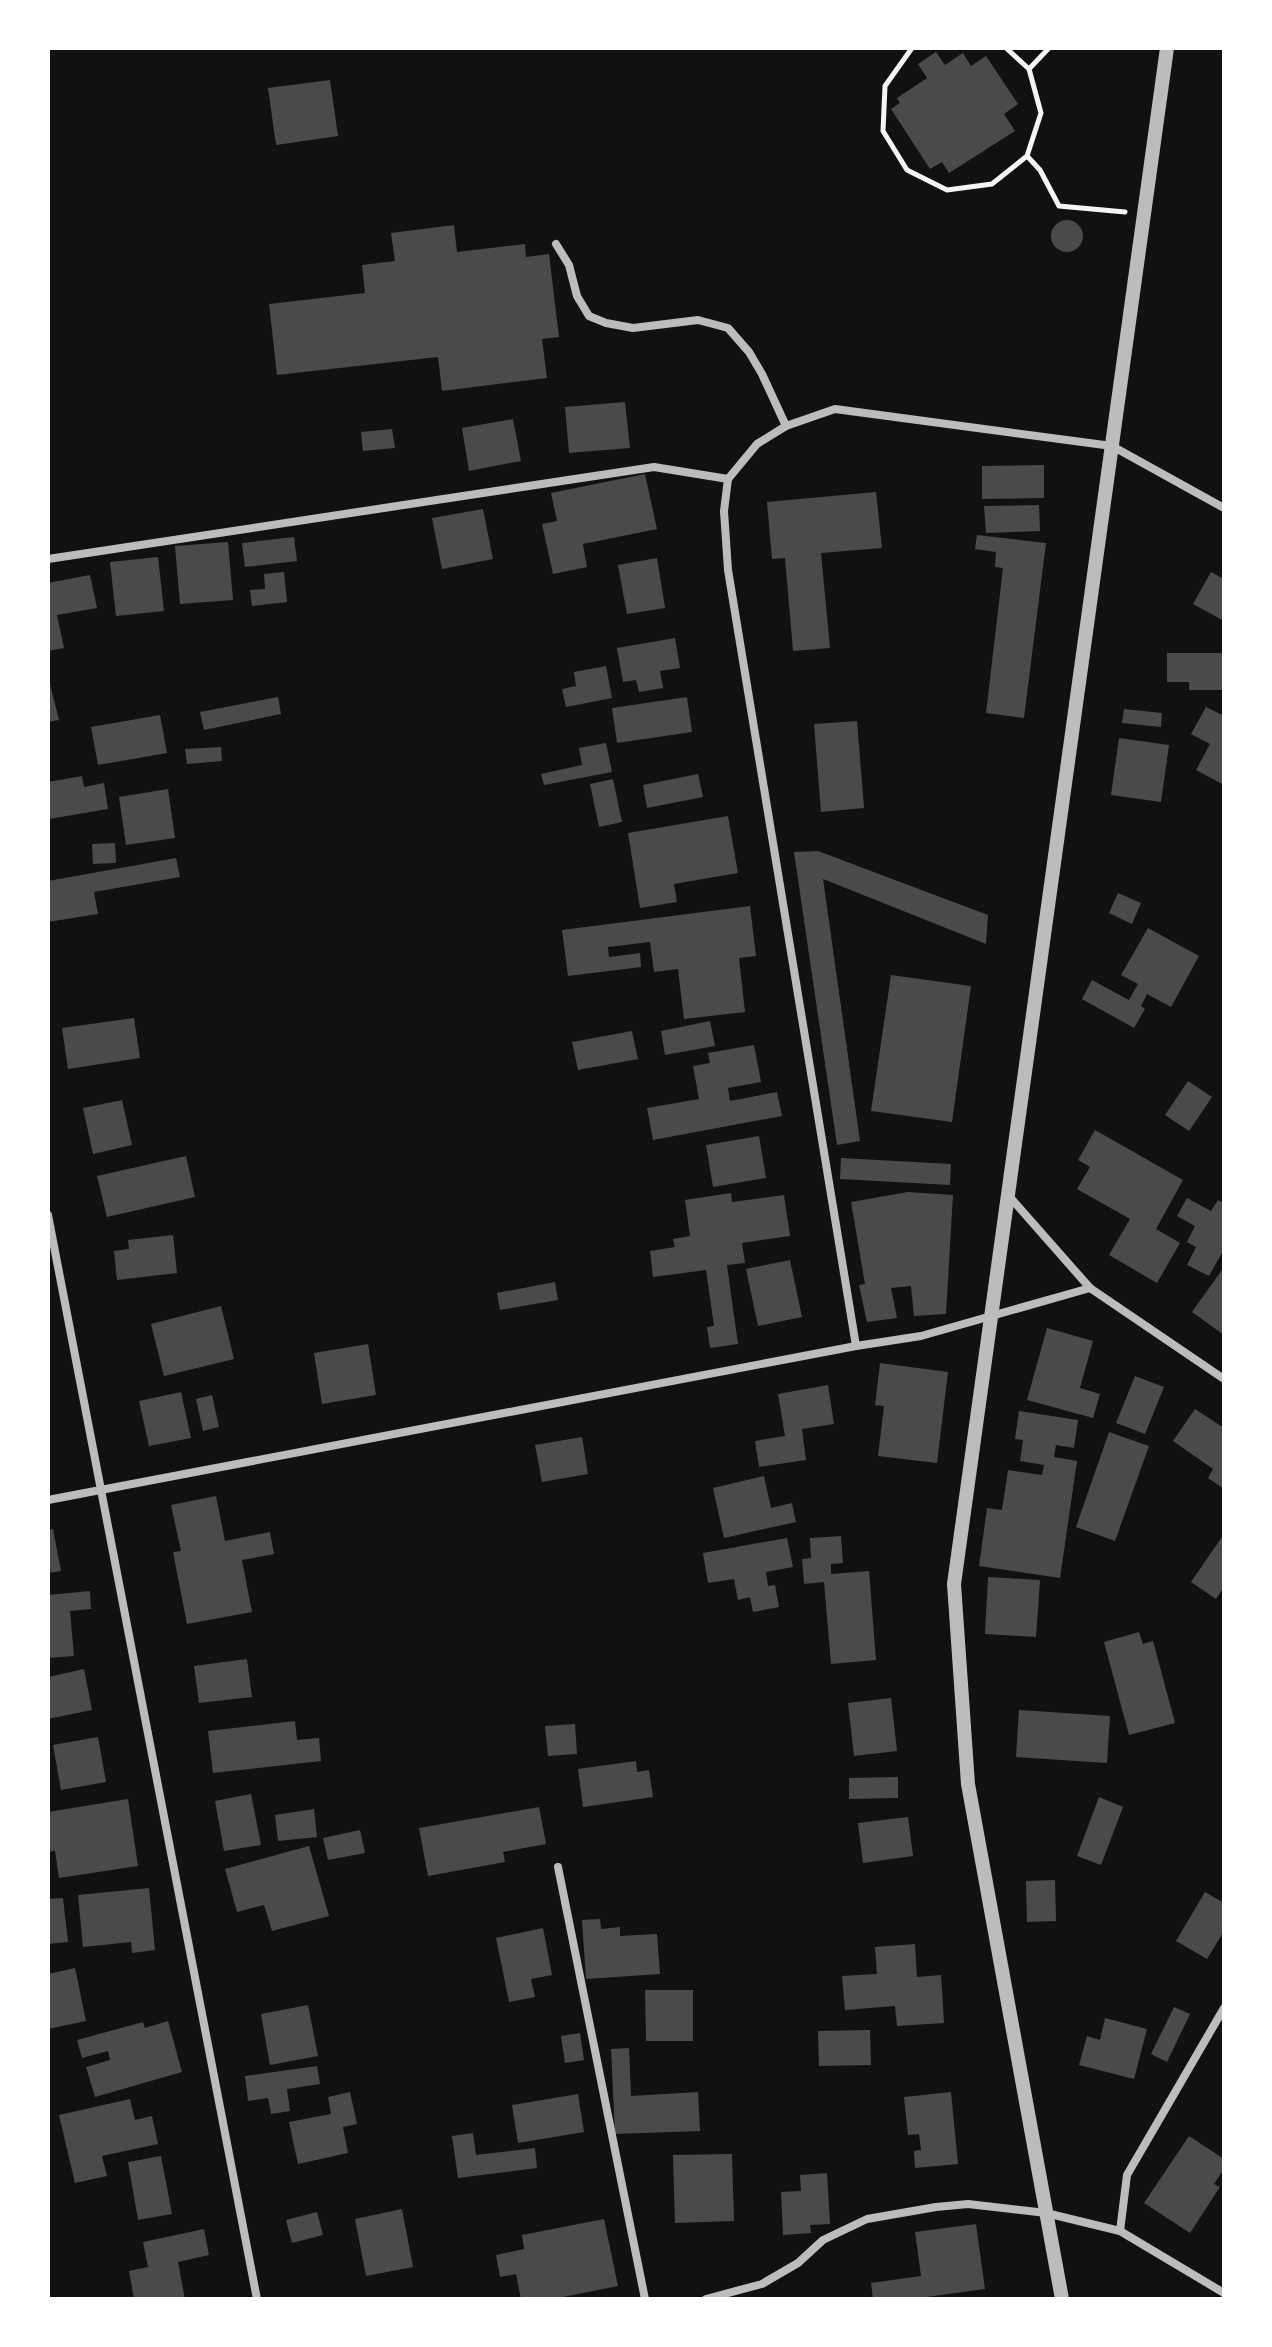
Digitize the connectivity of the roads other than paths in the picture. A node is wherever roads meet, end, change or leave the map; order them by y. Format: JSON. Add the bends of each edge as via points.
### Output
{"nodes":[{"id":1,"x":1167,"y":48,"type":"edge"},
{"id":2,"x":556,"y":244,"type":"dead end"},
{"id":3,"x":786,"y":426,"type":"junction"},
{"id":4,"x":1112,"y":446,"type":"junction"},
{"id":5,"x":728,"y":479,"type":"junction"},
{"id":6,"x":1224,"y":508,"type":"edge"},
{"id":7,"x":48,"y":559,"type":"edge"},
{"id":8,"x":1008,"y":1195,"type":"junction"},
{"id":9,"x":48,"y":1215,"type":"edge"},
{"id":10,"x":1090,"y":1288,"type":"junction"},
{"id":11,"x":990,"y":1317,"type":"junction"},
{"id":12,"x":856,"y":1346,"type":"junction"},
{"id":13,"x":1224,"y":1379,"type":"edge"},
{"id":14,"x":101,"y":1491,"type":"junction"},
{"id":15,"x":48,"y":1500,"type":"edge"},
{"id":16,"x":558,"y":1867,"type":"dead end"},
{"id":17,"x":1224,"y":2008,"type":"edge"},
{"id":18,"x":1046,"y":2213,"type":"junction"},
{"id":19,"x":1120,"y":2231,"type":"junction"},
{"id":20,"x":1224,"y":2293,"type":"edge"},
{"id":21,"x":257,"y":2299,"type":"edge"},
{"id":22,"x":645,"y":2299,"type":"edge"},
{"id":23,"x":706,"y":2299,"type":"edge"},
{"id":24,"x":1062,"y":2299,"type":"edge"}],
"edges":[{"from":1,"to":4,"type":"street"},
{"from":2,"to":3,"type":"street","via":[[589,316],[633,328],[698,320],[728,328],[749,352]]},
{"from":3,"to":4,"type":"street","via":[[835,409]]},
{"from":3,"to":5,"type":"street","via":[[757,444]]},
{"from":4,"to":6,"type":"street"},
{"from":4,"to":8,"type":"street"},
{"from":5,"to":7,"type":"street","via":[[654,467]]},
{"from":5,"to":12,"type":"street","via":[[728,570]]},
{"from":8,"to":10,"type":"street"},
{"from":8,"to":11,"type":"street"},
{"from":9,"to":14,"type":"street"},
{"from":10,"to":11,"type":"street"},
{"from":10,"to":13,"type":"street"},
{"from":11,"to":12,"type":"street"},
{"from":11,"to":18,"type":"street","via":[[954,1584],[968,1784]]},
{"from":12,"to":14,"type":"street"},
{"from":14,"to":15,"type":"street"},
{"from":14,"to":21,"type":"street"},
{"from":16,"to":22,"type":"street"},
{"from":17,"to":19,"type":"street","via":[[1127,2175]]},
{"from":18,"to":19,"type":"street"},
{"from":18,"to":23,"type":"street","via":[[968,2204],[867,2219],[823,2240],[798,2263],[762,2284]]},
{"from":18,"to":24,"type":"street"},
{"from":19,"to":20,"type":"street"}]}
